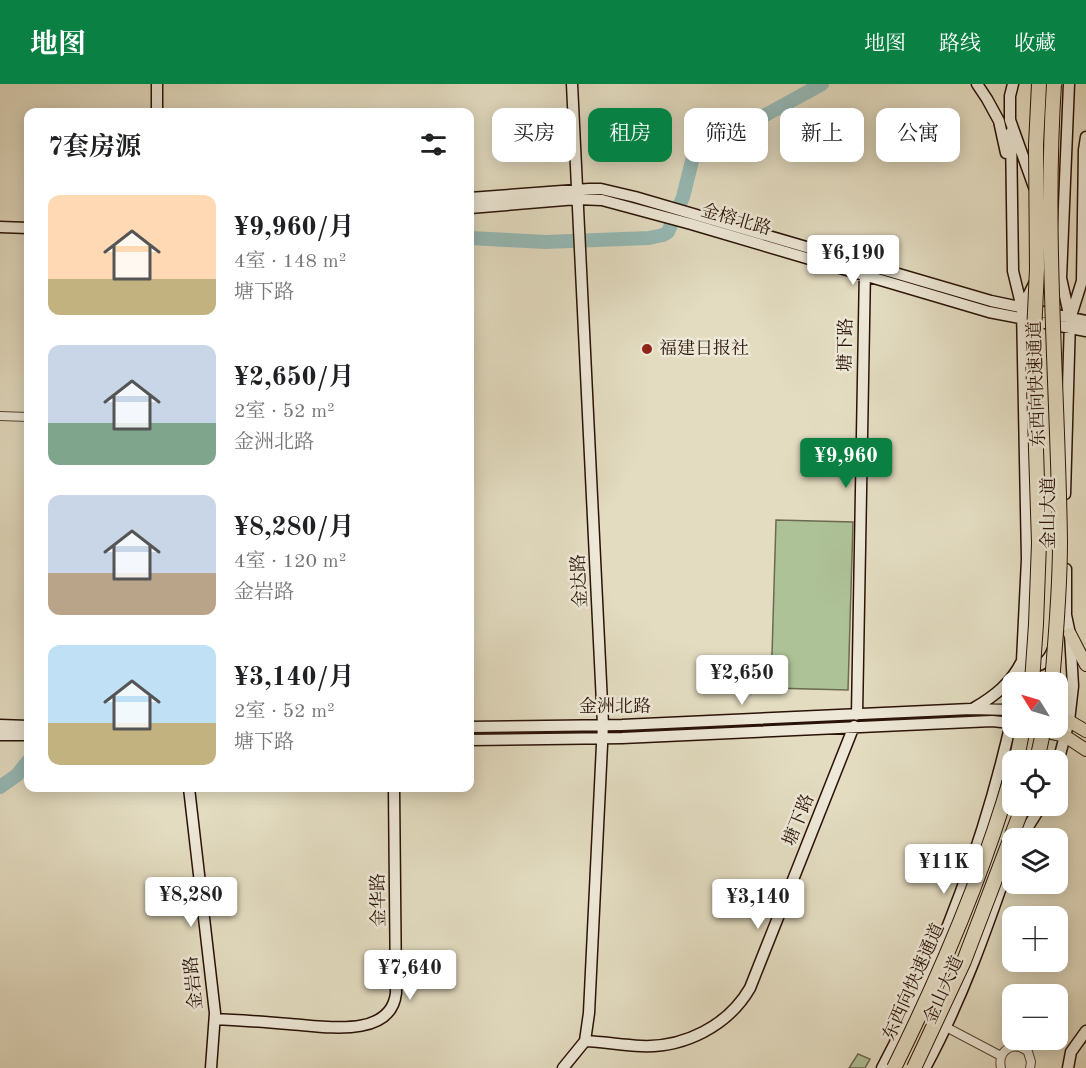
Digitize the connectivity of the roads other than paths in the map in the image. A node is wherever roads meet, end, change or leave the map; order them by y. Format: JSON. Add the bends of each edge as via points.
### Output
{"nodes":[{"id":1,"x":157,"y":84,"type":"edge"},
{"id":2,"x":572,"y":84,"type":"edge"},
{"id":3,"x":977,"y":84,"type":"edge"},
{"id":4,"x":1013,"y":84,"type":"edge"},
{"id":5,"x":1039,"y":84,"type":"edge"},
{"id":6,"x":1054,"y":84,"type":"edge"},
{"id":7,"x":1069,"y":84,"type":"edge"},
{"id":8,"x":157,"y":108,"type":"edge"},
{"id":9,"x":1010,"y":120,"type":"junction"},
{"id":10,"x":1086,"y":137,"type":"edge"},
{"id":11,"x":1085,"y":147,"type":"edge"},
{"id":12,"x":1011,"y":170,"type":"junction"},
{"id":13,"x":576,"y":194,"type":"junction"},
{"id":14,"x":474,"y":198,"type":"edge"},
{"id":15,"x":474,"y":207,"type":"edge"},
{"id":16,"x":0,"y":227,"type":"edge"},
{"id":17,"x":24,"y":228,"type":"edge"},
{"id":18,"x":865,"y":270,"type":"junction"},
{"id":19,"x":1022,"y":314,"type":"junction"},
{"id":20,"x":1086,"y":321,"type":"edge"},
{"id":21,"x":1070,"y":324,"type":"junction"},
{"id":22,"x":1086,"y":331,"type":"edge"},
{"id":23,"x":0,"y":416,"type":"edge"},
{"id":24,"x":24,"y":417,"type":"edge"},
{"id":25,"x":1066,"y":615,"type":"junction"},
{"id":26,"x":1070,"y":634,"type":"junction"},
{"id":27,"x":1022,"y":661,"type":"junction"},
{"id":28,"x":1086,"y":665,"type":"edge"},
{"id":29,"x":1020,"y":672,"type":"edge"},
{"id":30,"x":1033,"y":672,"type":"edge"},
{"id":31,"x":1053,"y":672,"type":"edge"},
{"id":32,"x":1068,"y":703,"type":"edge"},
{"id":33,"x":971,"y":709,"type":"junction"},
{"id":34,"x":857,"y":714,"type":"junction"},
{"id":35,"x":1002,"y":717,"type":"edge"},
{"id":36,"x":1002,"y":721,"type":"edge"},
{"id":37,"x":1068,"y":722,"type":"edge"},
{"id":38,"x":603,"y":724,"type":"junction"},
{"id":39,"x":0,"y":725,"type":"edge"},
{"id":40,"x":24,"y":726,"type":"edge"},
{"id":41,"x":854,"y":726,"type":"junction"},
{"id":42,"x":474,"y":727,"type":"edge"},
{"id":43,"x":1086,"y":731,"type":"edge"},
{"id":44,"x":0,"y":735,"type":"edge"},
{"id":45,"x":24,"y":735,"type":"edge"},
{"id":46,"x":602,"y":738,"type":"junction"},
{"id":47,"x":1009,"y":738,"type":"edge"},
{"id":48,"x":1068,"y":738,"type":"edge"},
{"id":49,"x":474,"y":740,"type":"edge"},
{"id":50,"x":1086,"y":750,"type":"edge"},
{"id":51,"x":189,"y":792,"type":"edge"},
{"id":52,"x":394,"y":792,"type":"edge"},
{"id":53,"x":1002,"y":808,"type":"edge"},
{"id":54,"x":1019,"y":816,"type":"edge"},
{"id":55,"x":977,"y":846,"type":"junction"},
{"id":56,"x":1002,"y":854,"type":"edge"},
{"id":57,"x":1002,"y":885,"type":"edge"},
{"id":58,"x":215,"y":1019,"type":"junction"},
{"id":59,"x":946,"y":1027,"type":"junction"},
{"id":60,"x":1086,"y":1031,"type":"edge"},
{"id":61,"x":585,"y":1041,"type":"junction"},
{"id":62,"x":1001,"y":1056,"type":"junction"},
{"id":63,"x":211,"y":1068,"type":"edge"},
{"id":64,"x":563,"y":1068,"type":"edge"},
{"id":65,"x":882,"y":1068,"type":"edge"},
{"id":66,"x":894,"y":1068,"type":"edge"},
{"id":67,"x":914,"y":1068,"type":"edge"},
{"id":68,"x":925,"y":1068,"type":"edge"},
{"id":69,"x":1001,"y":1068,"type":"edge"},
{"id":70,"x":1031,"y":1068,"type":"edge"},
{"id":71,"x":1068,"y":1068,"type":"edge"}],
"edges":[{"from":1,"to":8,"type":"main road"},
{"from":2,"to":13,"type":"main road","name":"金达路"},
{"from":3,"to":12,"type":"main road","via":[[999,122]]},
{"from":4,"to":9,"type":"main road","name":"金山大道"},
{"from":5,"to":30,"type":"highway","name":"东西向快速通道","bridge":true,"via":[[1034,355],[1039,543]]},
{"from":6,"to":31,"type":"highway","name":"东西向快速通道","bridge":true,"via":[[1052,258],[1060,543]]},
{"from":7,"to":21,"type":"main road","name":"金山大道","via":[[1061,278]]},
{"from":9,"to":12,"type":"main road"},
{"from":9,"to":19,"type":"main road","name":"金山大道","via":[[1033,181],[1039,217],[1039,274]]},
{"from":10,"to":11,"type":"main road"},
{"from":11,"to":21,"type":"main road","via":[[1082,282]]},
{"from":12,"to":19,"type":"main road","via":[[1013,272]]},
{"from":13,"to":14,"type":"main road","name":"金榕北路"},
{"from":13,"to":15,"type":"main road","name":"金榕北路"},
{"from":13,"to":18,"type":"main road","name":"金榕北路","via":[[666,212]]},
{"from":13,"to":38,"type":"main road","name":"金达路"},
{"from":16,"to":17,"type":"main road"},
{"from":18,"to":19,"type":"main road","name":"金榕北路","via":[[989,312]]},
{"from":18,"to":34,"type":"main road","name":"塘下路"},
{"from":19,"to":21,"type":"main road","name":"金榕北路"},
{"from":19,"to":27,"type":"main road","name":"金山大道","via":[[1027,558]]},
{"from":20,"to":21,"type":"main road"},
{"from":21,"to":22,"type":"main road"},
{"from":21,"to":25,"type":"main road","name":"金山大道"},
{"from":23,"to":24,"type":"street"},
{"from":25,"to":26,"type":"main road","name":"金山大道"},
{"from":25,"to":27,"type":"main road","via":[[1044,665]]},
{"from":26,"to":28,"type":"main road"},
{"from":26,"to":32,"type":"main road","name":"金山大道","via":[[1073,686]]},
{"from":27,"to":29,"type":"main road","name":"金山大道"},
{"from":27,"to":33,"type":"main road","via":[[1003,688]]},
{"from":33,"to":34,"type":"main road","name":"金洲北路"},
{"from":33,"to":35,"type":"main road","name":"金洲北路"},
{"from":34,"to":38,"type":"main road","name":"金洲北路"},
{"from":36,"to":41,"type":"main road","name":"金洲北路"},
{"from":37,"to":43,"type":"main road"},
{"from":38,"to":42,"type":"main road","name":"金洲北路"},
{"from":38,"to":46,"type":"main road","name":"金达路"},
{"from":39,"to":40,"type":"main road"},
{"from":41,"to":46,"type":"main road","name":"金洲北路"},
{"from":41,"to":61,"type":"main road","name":"塘下路","via":[[750,988],[739,1003],[713,1026],[682,1041],[642,1046]]},
{"from":44,"to":45,"type":"main road"},
{"from":46,"to":49,"type":"main road","name":"金洲北路"},
{"from":46,"to":61,"type":"main road","name":"金达路"},
{"from":47,"to":55,"type":"main road","name":"金山大道"},
{"from":48,"to":50,"type":"main road"},
{"from":51,"to":58,"type":"main road","name":"金岩路"},
{"from":52,"to":58,"type":"main road","name":"金华路","via":[[393,1007],[374,1022],[347,1028]]},
{"from":53,"to":66,"type":"highway","name":"东西向快速通道","bridge":true,"via":[[947,955]]},
{"from":54,"to":67,"type":"highway","name":"东西向快速通道","bridge":true,"via":[[964,961]]},
{"from":55,"to":56,"type":"main road"},
{"from":55,"to":65,"type":"main road","name":"金山大道","via":[[937,953]]},
{"from":57,"to":59,"type":"main road","name":"金山大道"},
{"from":58,"to":63,"type":"main road","name":"金岩路"},
{"from":59,"to":62,"type":"street"},
{"from":59,"to":68,"type":"main road","name":"金山大道"},
{"from":60,"to":71,"type":"main road","via":[[1071,1052]]},
{"from":61,"to":64,"type":"main road"},
{"from":62,"to":69,"type":"street"},
{"from":62,"to":70,"type":"street","via":[[1008,1048],[1019,1046],[1028,1052]]}]}
